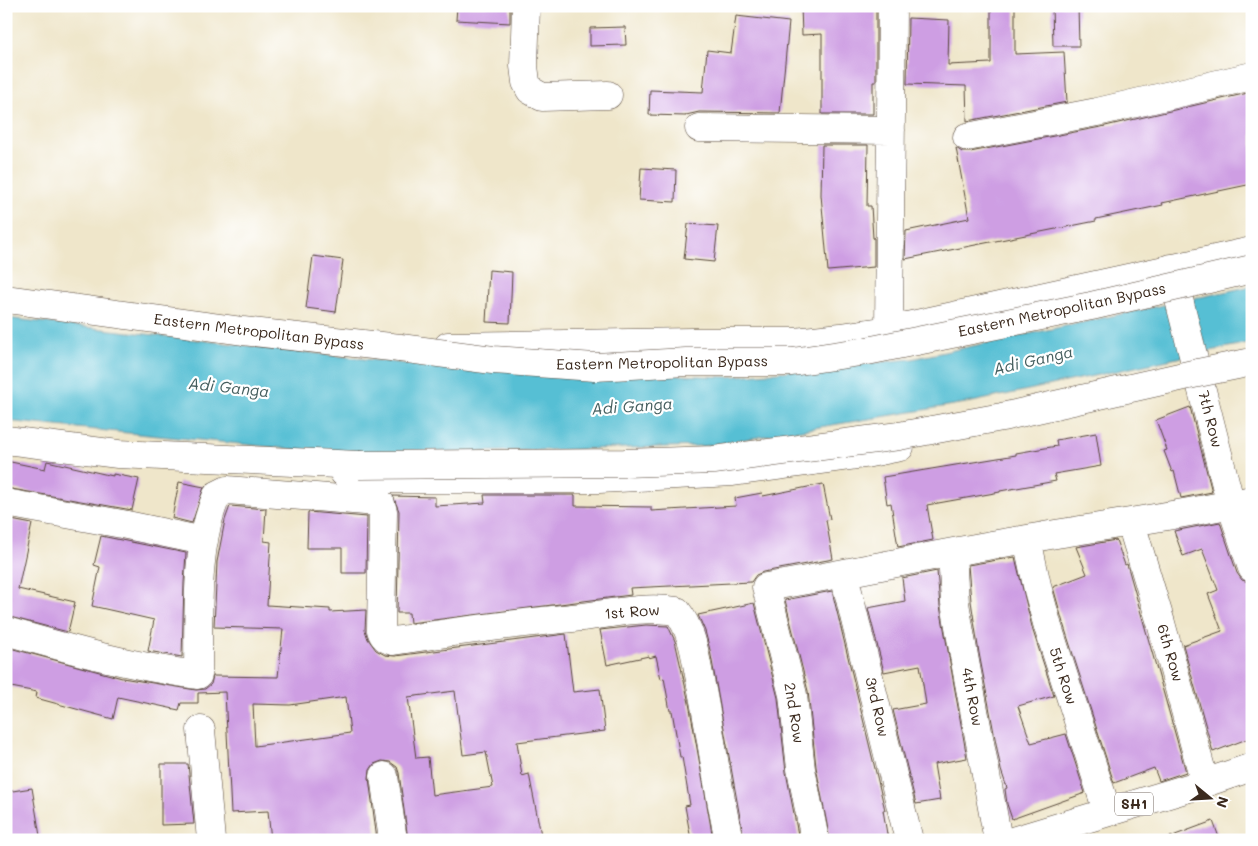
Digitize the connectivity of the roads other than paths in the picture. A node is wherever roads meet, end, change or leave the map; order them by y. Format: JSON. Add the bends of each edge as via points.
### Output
{"nodes":[{"id":1,"x":526,"y":6,"type":"edge"},
{"id":2,"x":892,"y":6,"type":"edge"},
{"id":3,"x":1252,"y":76,"type":"edge"},
{"id":4,"x":608,"y":95,"type":"dead end"},
{"id":5,"x":699,"y":128,"type":"dead end"},
{"id":6,"x":891,"y":130,"type":"junction"},
{"id":7,"x":968,"y":137,"type":"dead end"},
{"id":8,"x":1252,"y":251,"type":"edge"},
{"id":9,"x":1171,"y":268,"type":"junction"},
{"id":10,"x":1252,"y":269,"type":"edge"},
{"id":11,"x":6,"y":299,"type":"edge"},
{"id":12,"x":889,"y":330,"type":"junction"},
{"id":13,"x":400,"y":348,"type":"junction"},
{"id":14,"x":1252,"y":362,"type":"edge"},
{"id":15,"x":1252,"y":375,"type":"edge"},
{"id":16,"x":1201,"y":386,"type":"junction"},
{"id":17,"x":6,"y":440,"type":"edge"},
{"id":18,"x":320,"y":464,"type":"junction"},
{"id":19,"x":6,"y":503,"type":"edge"},
{"id":20,"x":1242,"y":503,"type":"edge"},
{"id":21,"x":1131,"y":523,"type":"junction"},
{"id":22,"x":1027,"y":539,"type":"junction"},
{"id":23,"x":204,"y":542,"type":"junction"},
{"id":24,"x":952,"y":553,"type":"junction"},
{"id":25,"x":1252,"y":568,"type":"edge"},
{"id":26,"x":844,"y":574,"type":"junction"},
{"id":27,"x":6,"y":631,"type":"edge"},
{"id":28,"x":201,"y":730,"type":"dead end"},
{"id":29,"x":1252,"y":767,"type":"edge"},
{"id":30,"x":384,"y":776,"type":"dead end"},
{"id":31,"x":1205,"y":783,"type":"junction"},
{"id":32,"x":1107,"y":811,"type":"junction"},
{"id":33,"x":1029,"y":838,"type":"edge"},
{"id":34,"x":211,"y":840,"type":"edge"},
{"id":35,"x":393,"y":840,"type":"edge"},
{"id":36,"x":729,"y":840,"type":"edge"},
{"id":37,"x":815,"y":840,"type":"edge"},
{"id":38,"x":908,"y":840,"type":"edge"},
{"id":39,"x":998,"y":840,"type":"edge"}],
"edges":[{"from":1,"to":4,"type":"street","via":[[524,66],[530,90],[542,96]]},
{"from":2,"to":6,"type":"street"},
{"from":3,"to":7,"type":"street","via":[[1097,112]]},
{"from":5,"to":6,"type":"street"},
{"from":6,"to":12,"type":"street"},
{"from":8,"to":9,"type":"street"},
{"from":9,"to":12,"type":"street"},
{"from":9,"to":16,"type":"street","name":"7th Row"},
{"from":10,"to":13,"type":"street","name":"Eastern Metropolitan Bypass","bridge":true,"via":[[1091,306],[868,351],[792,362],[686,362],[595,367],[493,360]]},
{"from":11,"to":13,"type":"street","name":"Eastern Metropolitan Bypass","via":[[243,331]]},
{"from":12,"to":13,"type":"street","via":[[795,342]]},
{"from":14,"to":18,"type":"street","bridge":true,"via":[[1002,417],[899,436],[714,460]]},
{"from":15,"to":16,"type":"street"},
{"from":16,"to":18,"type":"street","via":[[865,454],[733,472],[599,479],[357,478]]},
{"from":16,"to":20,"type":"street","name":"7th Row"},
{"from":17,"to":18,"type":"street","via":[[118,454]]},
{"from":19,"to":23,"type":"street"},
{"from":20,"to":21,"type":"street"},
{"from":20,"to":25,"type":"street","name":"7th Row"},
{"from":21,"to":22,"type":"street"},
{"from":21,"to":31,"type":"street","name":"6th Row"},
{"from":22,"to":24,"type":"street"},
{"from":22,"to":32,"type":"street","name":"5th Row","via":[[1048,627]]},
{"from":23,"to":27,"type":"street","via":[[198,674],[160,670]]},
{"from":23,"to":36,"type":"street","name":"1st Row","via":[[212,505],[221,492],[378,502],[383,512],[381,630],[383,637],[393,641],[630,611],[677,611],[686,623],[691,639]]},
{"from":24,"to":26,"type":"street"},
{"from":24,"to":39,"type":"street","name":"4th Row","via":[[964,656]]},
{"from":26,"to":37,"type":"street","name":"2nd Row","via":[[766,588],[793,694],[801,769]]},
{"from":26,"to":38,"type":"street","name":"3rd Row"},
{"from":28,"to":34,"type":"street"},
{"from":29,"to":31,"type":"street","number":"SH1"},
{"from":30,"to":35,"type":"street"},
{"from":31,"to":32,"type":"street","number":"SH1"},
{"from":32,"to":33,"type":"street","number":"SH1"}]}
